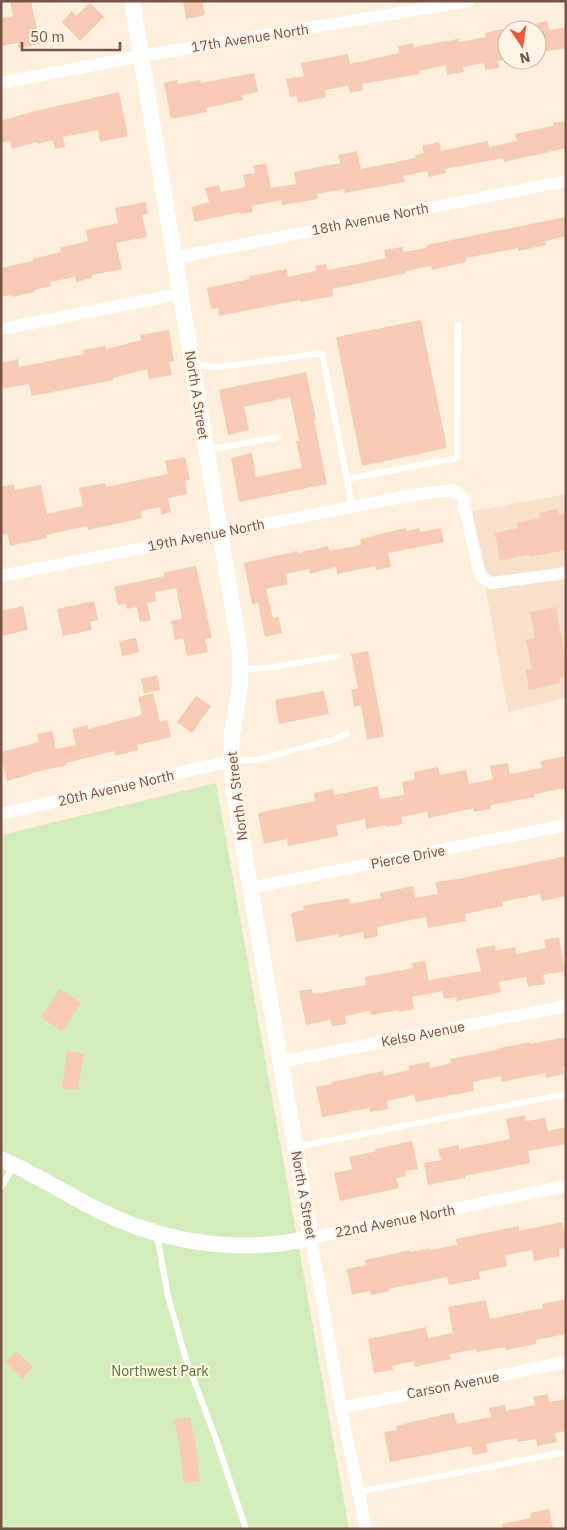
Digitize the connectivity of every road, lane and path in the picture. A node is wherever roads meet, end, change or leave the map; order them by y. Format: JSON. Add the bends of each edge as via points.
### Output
{"nodes":[{"id":1,"x":132,"y":1,"type":"edge"},
{"id":2,"x":469,"y":1,"type":"edge"},
{"id":3,"x":141,"y":56,"type":"junction"},
{"id":4,"x":1,"y":83,"type":"edge"},
{"id":5,"x":566,"y":181,"type":"edge"},
{"id":6,"x":174,"y":258,"type":"junction"},
{"id":7,"x":180,"y":294,"type":"junction"},
{"id":8,"x":458,"y":325,"type":"dead end"},
{"id":9,"x":1,"y":329,"type":"edge"},
{"id":10,"x":192,"y":365,"type":"junction"},
{"id":11,"x":278,"y":437,"type":"dead end"},
{"id":12,"x":206,"y":450,"type":"junction"},
{"id":13,"x":347,"y":479,"type":"junction"},
{"id":14,"x":352,"y":507,"type":"junction"},
{"id":15,"x":220,"y":532,"type":"junction"},
{"id":16,"x":566,"y":573,"type":"edge"},
{"id":17,"x":1,"y":576,"type":"edge"},
{"id":18,"x":338,"y":656,"type":"dead end"},
{"id":19,"x":240,"y":670,"type":"junction"},
{"id":20,"x":346,"y":734,"type":"dead end"},
{"id":21,"x":231,"y":761,"type":"junction"},
{"id":22,"x":1,"y":814,"type":"edge"},
{"id":23,"x":566,"y":825,"type":"edge"},
{"id":24,"x":250,"y":888,"type":"junction"},
{"id":25,"x":566,"y":1006,"type":"edge"},
{"id":26,"x":280,"y":1062,"type":"junction"},
{"id":27,"x":566,"y":1094,"type":"edge"},
{"id":28,"x":295,"y":1147,"type":"junction"},
{"id":29,"x":8,"y":1162,"type":"edge"},
{"id":30,"x":566,"y":1186,"type":"edge"},
{"id":31,"x":1,"y":1187,"type":"edge"},
{"id":32,"x":157,"y":1234,"type":"junction"},
{"id":33,"x":311,"y":1238,"type":"junction"},
{"id":34,"x":566,"y":1362,"type":"edge"},
{"id":35,"x":341,"y":1408,"type":"junction"},
{"id":36,"x":566,"y":1452,"type":"edge"},
{"id":37,"x":358,"y":1492,"type":"junction"},
{"id":38,"x":246,"y":1529,"type":"edge"},
{"id":39,"x":366,"y":1529,"type":"edge"}],
"edges":[{"from":1,"to":3,"type":"street","name":"North A Street"},
{"from":2,"to":3,"type":"street","name":"17th Avenue North"},
{"from":3,"to":4,"type":"street","name":"17th Avenue North"},
{"from":3,"to":6,"type":"street","name":"North A Street"},
{"from":5,"to":6,"type":"street","name":"18th Avenue North"},
{"from":6,"to":7,"type":"street","name":"North A Street"},
{"from":7,"to":9,"type":"street"},
{"from":7,"to":10,"type":"street","name":"North A Street"},
{"from":8,"to":13,"type":"lane","via":[[457,458]]},
{"from":10,"to":12,"type":"street","name":"North A Street"},
{"from":10,"to":13,"type":"lane","via":[[221,367],[322,353]]},
{"from":11,"to":12,"type":"lane"},
{"from":12,"to":15,"type":"street","name":"North A Street"},
{"from":13,"to":14,"type":"lane"},
{"from":14,"to":15,"type":"street","name":"19th Avenue North"},
{"from":14,"to":16,"type":"street","name":"19th Avenue North","via":[[452,490],[462,496],[480,575],[492,583]]},
{"from":15,"to":17,"type":"street","name":"19th Avenue North"},
{"from":15,"to":19,"type":"street","name":"North A Street","via":[[240,652]]},
{"from":18,"to":19,"type":"lane"},
{"from":19,"to":21,"type":"street","name":"North A Street"},
{"from":20,"to":21,"type":"lane","via":[[257,760]]},
{"from":21,"to":22,"type":"street","name":"20th Avenue North"},
{"from":21,"to":24,"type":"street","name":"North A Street"},
{"from":23,"to":24,"type":"street","name":"Pierce Drive"},
{"from":24,"to":26,"type":"street","name":"North A Street"},
{"from":25,"to":26,"type":"street","name":"Kelso Avenue"},
{"from":26,"to":28,"type":"street","name":"North A Street"},
{"from":27,"to":28,"type":"lane"},
{"from":28,"to":33,"type":"street","name":"North A Street"},
{"from":29,"to":31,"type":"lane"},
{"from":29,"to":32,"type":"street","name":"22nd Avenue North","via":[[98,1210]]},
{"from":30,"to":33,"type":"street","name":"22nd Avenue North"},
{"from":32,"to":33,"type":"street","name":"22nd Avenue North","via":[[232,1245],[275,1244]]},
{"from":32,"to":38,"type":"lane","via":[[168,1296],[185,1356]]},
{"from":33,"to":35,"type":"street","name":"North A Street"},
{"from":34,"to":35,"type":"street","name":"Carson Avenue"},
{"from":35,"to":37,"type":"street","name":"North A Street"},
{"from":36,"to":37,"type":"lane"},
{"from":37,"to":39,"type":"street","name":"North A Street"}]}
